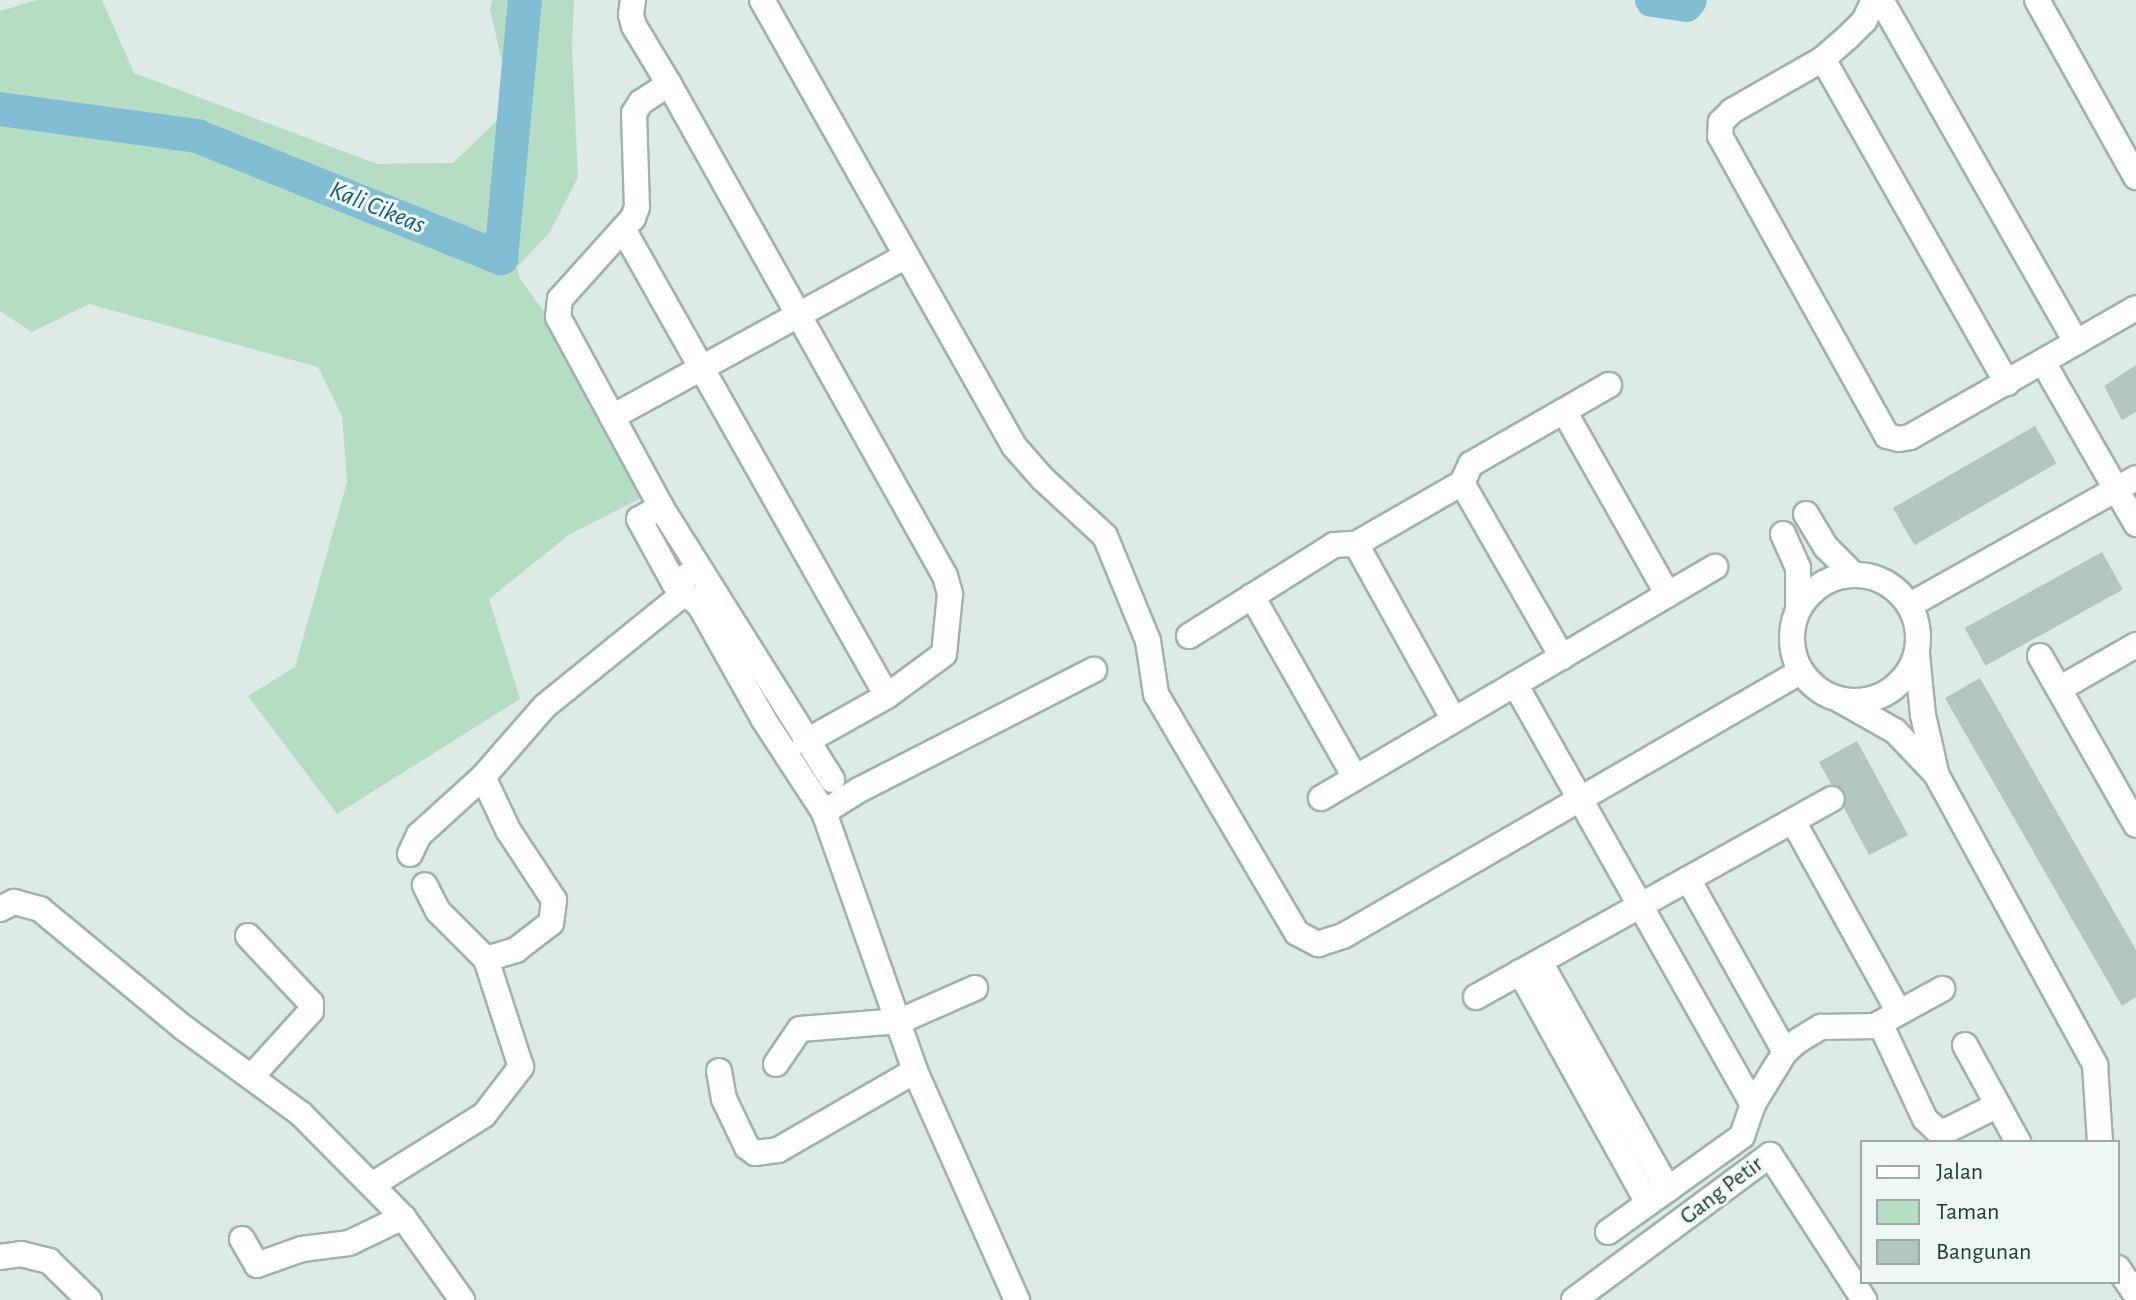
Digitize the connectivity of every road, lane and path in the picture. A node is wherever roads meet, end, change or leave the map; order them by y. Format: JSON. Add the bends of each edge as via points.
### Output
{"nodes":[{"id":1,"x":633,"y":0,"type":"edge"},
{"id":2,"x":762,"y":0,"type":"edge"},
{"id":3,"x":1874,"y":0,"type":"edge"},
{"id":4,"x":1881,"y":0,"type":"edge"},
{"id":5,"x":2037,"y":0,"type":"edge"},
{"id":6,"x":1823,"y":59,"type":"junction"},
{"id":7,"x":669,"y":84,"type":"junction"},
{"id":8,"x":2136,"y":177,"type":"edge"},
{"id":9,"x":623,"y":229,"type":"junction"},
{"id":10,"x":906,"y":256,"type":"junction"},
{"id":11,"x":2136,"y":308,"type":"edge"},
{"id":12,"x":798,"y":315,"type":"junction"},
{"id":13,"x":2076,"y":342,"type":"junction"},
{"id":14,"x":2043,"y":362,"type":"junction"},
{"id":15,"x":702,"y":368,"type":"junction"},
{"id":16,"x":2007,"y":383,"type":"junction"},
{"id":17,"x":1609,"y":385,"type":"dead end"},
{"id":18,"x":1564,"y":411,"type":"junction"},
{"id":19,"x":612,"y":417,"type":"junction"},
{"id":20,"x":1462,"y":483,"type":"junction"},
{"id":21,"x":2126,"y":484,"type":"edge"},
{"id":22,"x":1806,"y":514,"type":"dead end"},
{"id":23,"x":2136,"y":524,"type":"edge"},
{"id":24,"x":1783,"y":534,"type":"dead end"},
{"id":25,"x":1356,"y":544,"type":"junction"},
{"id":26,"x":1715,"y":567,"type":"dead end"},
{"id":27,"x":1853,"y":574,"type":"junction"},
{"id":28,"x":1668,"y":595,"type":"junction"},
{"id":29,"x":1252,"y":596,"type":"junction"},
{"id":30,"x":1910,"y":605,"type":"junction"},
{"id":31,"x":1798,"y":607,"type":"junction"},
{"id":32,"x":1189,"y":636,"type":"dead end"},
{"id":33,"x":2136,"y":645,"type":"edge"},
{"id":34,"x":1917,"y":654,"type":"junction"},
{"id":35,"x":2040,"y":656,"type":"dead end"},
{"id":36,"x":1562,"y":657,"type":"junction"},
{"id":37,"x":1094,"y":670,"type":"dead end"},
{"id":38,"x":1800,"y":672,"type":"junction"},
{"id":39,"x":1515,"y":684,"type":"junction"},
{"id":40,"x":2059,"y":689,"type":"junction"},
{"id":41,"x":887,"y":696,"type":"junction"},
{"id":42,"x":1840,"y":700,"type":"junction"},
{"id":43,"x":1454,"y":720,"type":"junction"},
{"id":44,"x":805,"y":742,"type":"junction"},
{"id":45,"x":1936,"y":774,"type":"junction"},
{"id":46,"x":483,"y":777,"type":"junction"},
{"id":47,"x":1355,"y":777,"type":"junction"},
{"id":48,"x":832,"y":780,"type":"dead end"},
{"id":49,"x":1321,"y":798,"type":"dead end"},
{"id":50,"x":1832,"y":799,"type":"dead end"},
{"id":51,"x":1579,"y":800,"type":"junction"},
{"id":52,"x":824,"y":812,"type":"junction"},
{"id":53,"x":1793,"y":821,"type":"junction"},
{"id":54,"x":2136,"y":825,"type":"edge"},
{"id":55,"x":410,"y":854,"type":"dead end"},
{"id":56,"x":1688,"y":879,"type":"junction"},
{"id":57,"x":425,"y":885,"type":"dead end"},
{"id":58,"x":1639,"y":906,"type":"junction"},
{"id":59,"x":0,"y":909,"type":"edge"},
{"id":60,"x":248,"y":936,"type":"dead end"},
{"id":61,"x":486,"y":959,"type":"junction"},
{"id":62,"x":1530,"y":967,"type":"junction"},
{"id":63,"x":975,"y":988,"type":"dead end"},
{"id":64,"x":1942,"y":989,"type":"dead end"},
{"id":65,"x":1476,"y":997,"type":"dead end"},
{"id":66,"x":1890,"y":1018,"type":"junction"},
{"id":67,"x":900,"y":1021,"type":"junction"},
{"id":68,"x":1965,"y":1045,"type":"dead end"},
{"id":69,"x":1785,"y":1052,"type":"junction"},
{"id":70,"x":776,"y":1064,"type":"dead end"},
{"id":71,"x":719,"y":1071,"type":"dead end"},
{"id":72,"x":915,"y":1071,"type":"junction"},
{"id":73,"x":253,"y":1075,"type":"junction"},
{"id":74,"x":1753,"y":1104,"type":"junction"},
{"id":75,"x":1998,"y":1105,"type":"junction"},
{"id":76,"x":2017,"y":1140,"type":"edge"},
{"id":77,"x":2100,"y":1140,"type":"edge"},
{"id":78,"x":372,"y":1185,"type":"junction"},
{"id":79,"x":1658,"y":1196,"type":"junction"},
{"id":80,"x":403,"y":1217,"type":"junction"},
{"id":81,"x":1608,"y":1232,"type":"dead end"},
{"id":82,"x":242,"y":1239,"type":"dead end"},
{"id":83,"x":0,"y":1257,"type":"edge"},
{"id":84,"x":2120,"y":1271,"type":"edge"},
{"id":85,"x":2136,"y":1295,"type":"edge"},
{"id":86,"x":89,"y":1300,"type":"edge"},
{"id":87,"x":462,"y":1300,"type":"edge"},
{"id":88,"x":1017,"y":1300,"type":"edge"},
{"id":89,"x":1574,"y":1300,"type":"edge"},
{"id":90,"x":1864,"y":1300,"type":"edge"}],
"edges":[{"from":1,"to":7,"type":"street","via":[[634,26]]},
{"from":2,"to":10,"type":"street"},
{"from":3,"to":6,"type":"street","via":[[1864,21]]},
{"from":4,"to":13,"type":"street"},
{"from":5,"to":8,"type":"street"},
{"from":6,"to":16,"type":"street"},
{"from":6,"to":16,"type":"street","via":[[1732,111],[1721,122],[1720,136],[1841,359],[1883,432],[1894,439],[1910,437]]},
{"from":7,"to":9,"type":"street","via":[[641,102],[634,113],[637,207]]},
{"from":7,"to":12,"type":"street"},
{"from":9,"to":15,"type":"street"},
{"from":9,"to":19,"type":"street","via":[[557,307]]},
{"from":10,"to":12,"type":"street"},
{"from":10,"to":51,"type":"street","via":[[1014,446],[1105,536],[1148,641],[1156,694],[1297,933],[1318,944],[1343,936]]},
{"from":11,"to":13,"type":"street"},
{"from":12,"to":15,"type":"street"},
{"from":12,"to":41,"type":"street","via":[[945,576],[950,594],[944,654]]},
{"from":13,"to":14,"type":"street"},
{"from":14,"to":16,"type":"street"},
{"from":14,"to":21,"type":"street"},
{"from":15,"to":19,"type":"street"},
{"from":15,"to":41,"type":"street"},
{"from":17,"to":18,"type":"street"},
{"from":18,"to":20,"type":"street","via":[[1471,464]]},
{"from":18,"to":28,"type":"street"},
{"from":19,"to":44,"type":"street"},
{"from":20,"to":25,"type":"street"},
{"from":20,"to":36,"type":"street"},
{"from":21,"to":23,"type":"street"},
{"from":21,"to":30,"type":"street"},
{"from":22,"to":27,"type":"street","via":[[1826,547]]},
{"from":24,"to":31,"type":"street","via":[[1798,568]]},
{"from":25,"to":29,"type":"street","via":[[1334,545]]},
{"from":25,"to":43,"type":"street"},
{"from":26,"to":28,"type":"street"},
{"from":27,"to":30,"type":"street","via":[[1876,577]]},
{"from":27,"to":31,"type":"street","via":[[1831,578]]},
{"from":28,"to":36,"type":"street"},
{"from":29,"to":32,"type":"street"},
{"from":29,"to":47,"type":"street"},
{"from":30,"to":34,"type":"street","via":[[1919,629]]},
{"from":31,"to":38,"type":"street","via":[[1791,628]]},
{"from":33,"to":40,"type":"street"},
{"from":34,"to":42,"type":"street","via":[[1907,676],[1889,693],[1865,702]]},
{"from":34,"to":45,"type":"street"},
{"from":35,"to":40,"type":"street"},
{"from":36,"to":39,"type":"street"},
{"from":37,"to":52,"type":"street"},
{"from":38,"to":42,"type":"street","via":[[1818,690]]},
{"from":38,"to":51,"type":"street"},
{"from":39,"to":43,"type":"street"},
{"from":39,"to":51,"type":"street"},
{"from":40,"to":54,"type":"street"},
{"from":41,"to":44,"type":"street"},
{"from":42,"to":45,"type":"street","via":[[1895,731]]},
{"from":43,"to":47,"type":"street"},
{"from":44,"to":48,"type":"street"},
{"from":45,"to":77,"type":"street","via":[[2095,1065]]},
{"from":46,"to":52,"type":"street","via":[[545,706],[681,596],[691,597]]},
{"from":46,"to":55,"type":"street","via":[[419,835]]},
{"from":46,"to":61,"type":"street","via":[[508,830],[554,900],[551,923],[516,950]]},
{"from":47,"to":49,"type":"street"},
{"from":50,"to":53,"type":"street"},
{"from":51,"to":58,"type":"street"},
{"from":52,"to":67,"type":"street"},
{"from":53,"to":56,"type":"street"},
{"from":53,"to":66,"type":"street"},
{"from":56,"to":58,"type":"street"},
{"from":56,"to":69,"type":"street"},
{"from":57,"to":61,"type":"street","via":[[438,911]]},
{"from":58,"to":62,"type":"street"},
{"from":58,"to":74,"type":"street"},
{"from":59,"to":73,"type":"street","via":[[14,902],[40,909],[184,1028]]},
{"from":60,"to":73,"type":"street","via":[[311,1003],[311,1011]]},
{"from":61,"to":78,"type":"street","via":[[521,1067],[484,1115]]},
{"from":62,"to":65,"type":"street"},
{"from":62,"to":79,"type":"street"},
{"from":63,"to":67,"type":"street"},
{"from":64,"to":66,"type":"street"},
{"from":66,"to":69,"type":"street","via":[[1821,1027]]},
{"from":66,"to":75,"type":"street","via":[[1925,1119],[1937,1130],[1946,1131]]},
{"from":67,"to":70,"type":"street","via":[[800,1029]]},
{"from":67,"to":72,"type":"street"},
{"from":68,"to":75,"type":"street"},
{"from":69,"to":74,"type":"street"},
{"from":71,"to":72,"type":"street","via":[[724,1099],[755,1153],[778,1150]]},
{"from":72,"to":88,"type":"street"},
{"from":73,"to":78,"type":"street"},
{"from":74,"to":79,"type":"street","via":[[1742,1136]]},
{"from":75,"to":76,"type":"street"},
{"from":78,"to":80,"type":"street"},
{"from":79,"to":81,"type":"street"},
{"from":80,"to":82,"type":"street","via":[[349,1243],[302,1249],[250,1268]]},
{"from":80,"to":87,"type":"street"},
{"from":83,"to":86,"type":"street","via":[[21,1254],[49,1261]]},
{"from":84,"to":85,"type":"street"},
{"from":89,"to":90,"type":"street","name":"Gang Petir","via":[[1770,1155]]}]}
